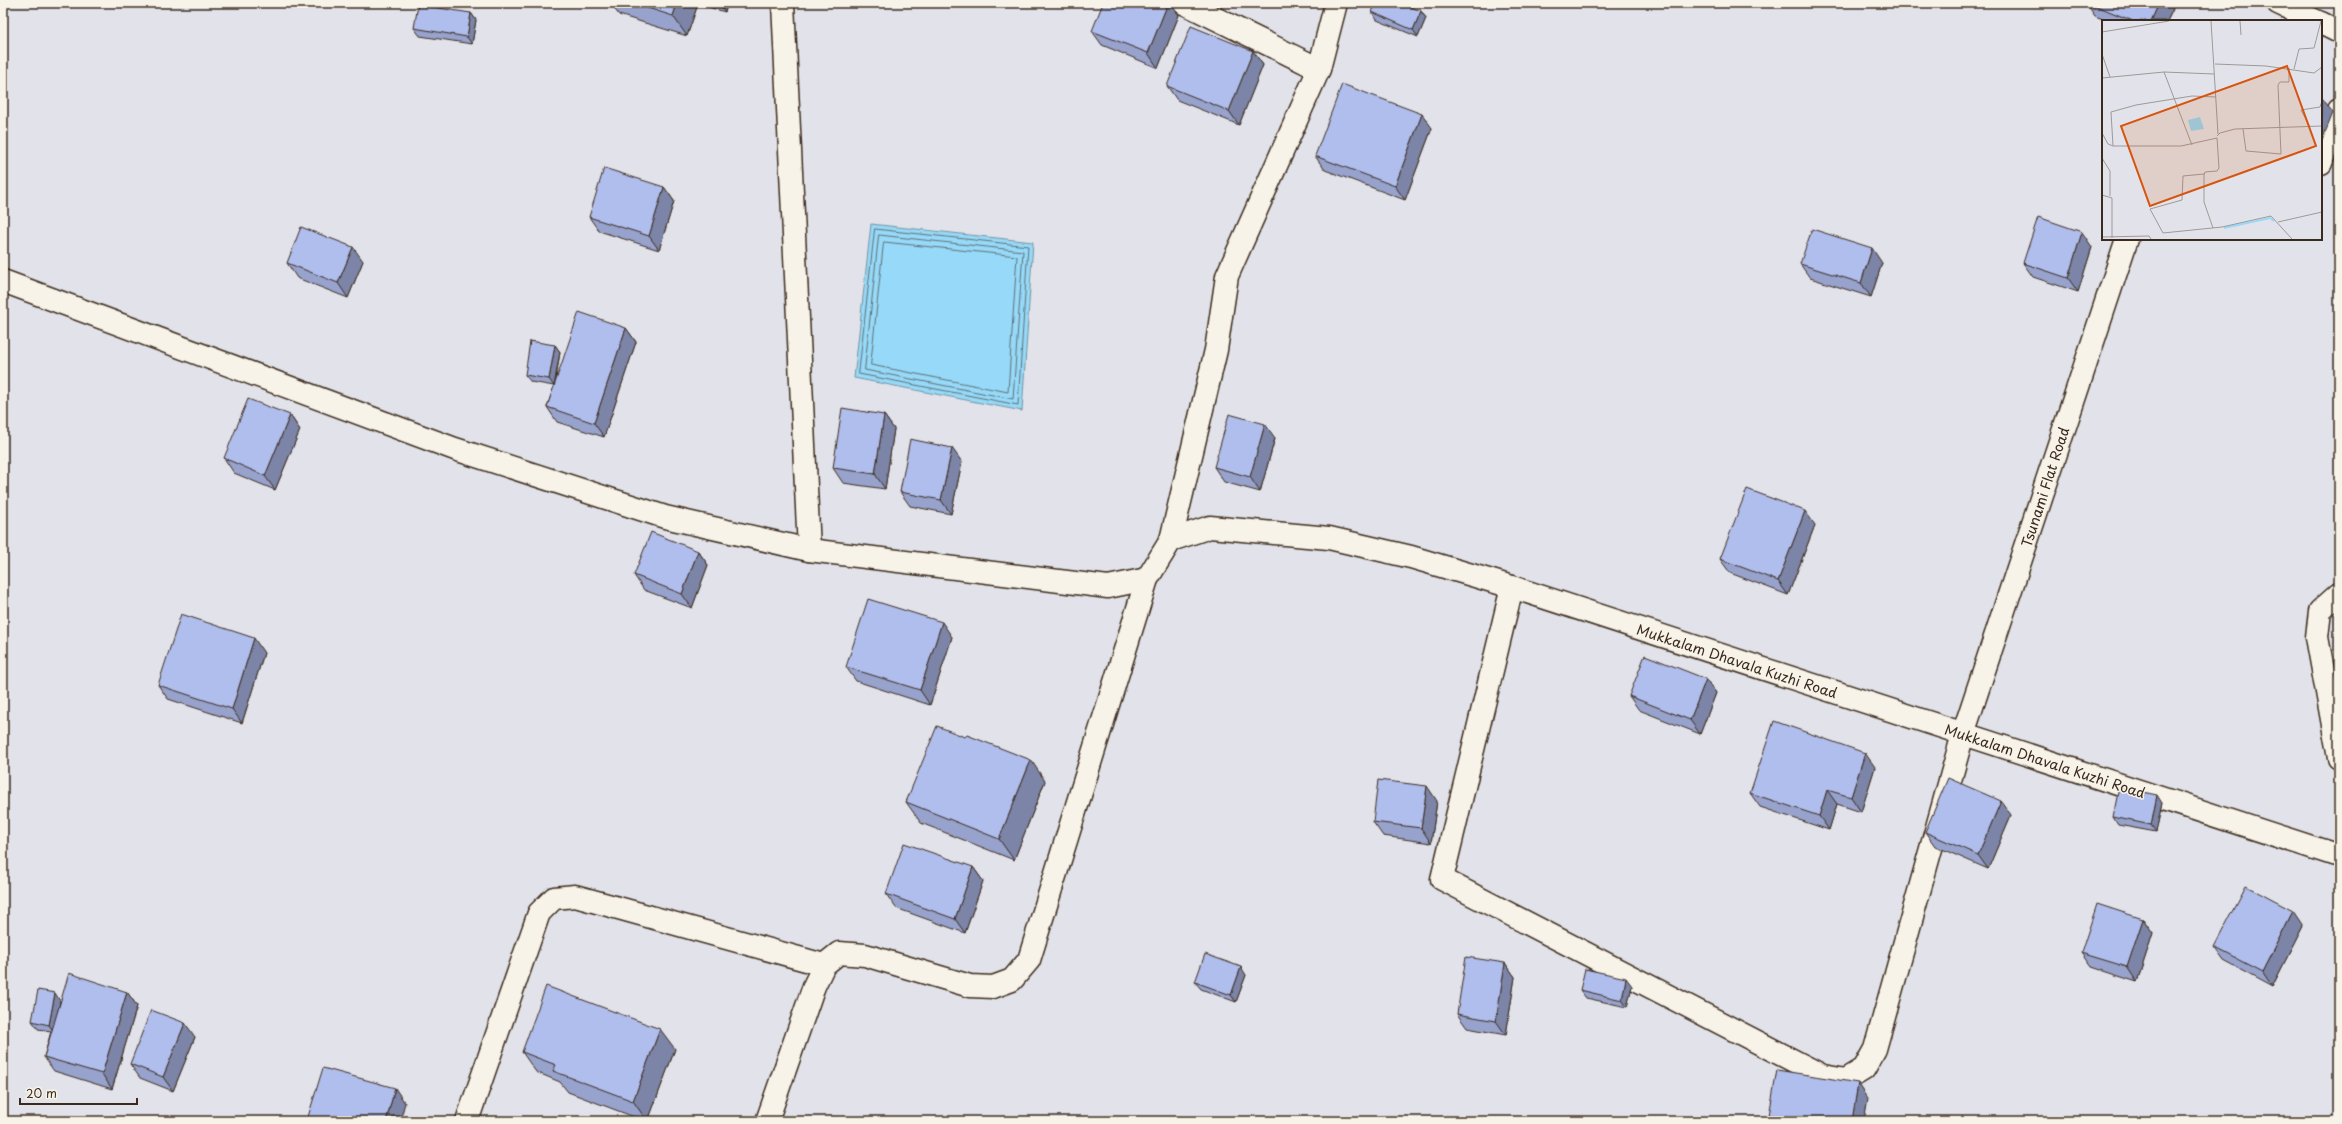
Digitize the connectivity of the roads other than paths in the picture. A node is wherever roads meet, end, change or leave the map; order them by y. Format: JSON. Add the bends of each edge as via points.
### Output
{"nodes":[{"id":1,"x":783,"y":3,"type":"edge"},
{"id":2,"x":1184,"y":3,"type":"edge"},
{"id":3,"x":1336,"y":3,"type":"edge"},
{"id":4,"x":2278,"y":3,"type":"edge"},
{"id":5,"x":2314,"y":20,"type":"edge"},
{"id":6,"x":2322,"y":24,"type":"edge"},
{"id":7,"x":2339,"y":32,"type":"edge"},
{"id":8,"x":1319,"y":69,"type":"junction"},
{"id":9,"x":2339,"y":110,"type":"edge"},
{"id":10,"x":2322,"y":160,"type":"edge"},
{"id":11,"x":2127,"y":240,"type":"edge"},
{"id":12,"x":3,"y":280,"type":"edge"},
{"id":13,"x":1171,"y":540,"type":"junction"},
{"id":14,"x":808,"y":550,"type":"junction"},
{"id":15,"x":1147,"y":579,"type":"junction"},
{"id":16,"x":1512,"y":587,"type":"junction"},
{"id":17,"x":2339,"y":594,"type":"edge"},
{"id":18,"x":1963,"y":734,"type":"junction"},
{"id":19,"x":2339,"y":758,"type":"edge"},
{"id":20,"x":2339,"y":856,"type":"edge"},
{"id":21,"x":824,"y":965,"type":"junction"},
{"id":22,"x":467,"y":1121,"type":"edge"},
{"id":23,"x":766,"y":1121,"type":"edge"}],
"edges":[{"from":1,"to":14,"type":"street"},
{"from":2,"to":8,"type":"street"},
{"from":3,"to":8,"type":"street"},
{"from":4,"to":5,"type":"street"},
{"from":6,"to":7,"type":"street"},
{"from":8,"to":13,"type":"street","via":[[1228,276],[1216,350]]},
{"from":9,"to":10,"type":"street"},
{"from":11,"to":18,"type":"street","name":"Tsunami Flat Road"},
{"from":12,"to":14,"type":"street","via":[[455,449],[665,516]]},
{"from":13,"to":15,"type":"street"},
{"from":13,"to":16,"type":"street","name":"Mukkalam Dhavala Kuzhi Road","via":[[1210,528],[1329,538],[1411,557]]},
{"from":14,"to":15,"type":"street","via":[[1108,587]]},
{"from":15,"to":21,"type":"street","via":[[1029,960],[1012,980],[993,987],[970,986],[865,955],[839,953]]},
{"from":16,"to":18,"type":"street","name":"Mukkalam Dhavala Kuzhi Road"},
{"from":16,"to":18,"type":"street","name":"Tsunami Flat Road","via":[[1442,879],[1823,1076],[1846,1080],[1864,1069],[1875,1049]]},
{"from":17,"to":19,"type":"street","via":[[2320,611],[2317,637]]},
{"from":18,"to":20,"type":"street","name":"Mukkalam Dhavala Kuzhi Road"},
{"from":21,"to":22,"type":"street","via":[[575,896],[554,898],[539,913]]},
{"from":21,"to":23,"type":"street","via":[[814,986]]}]}
